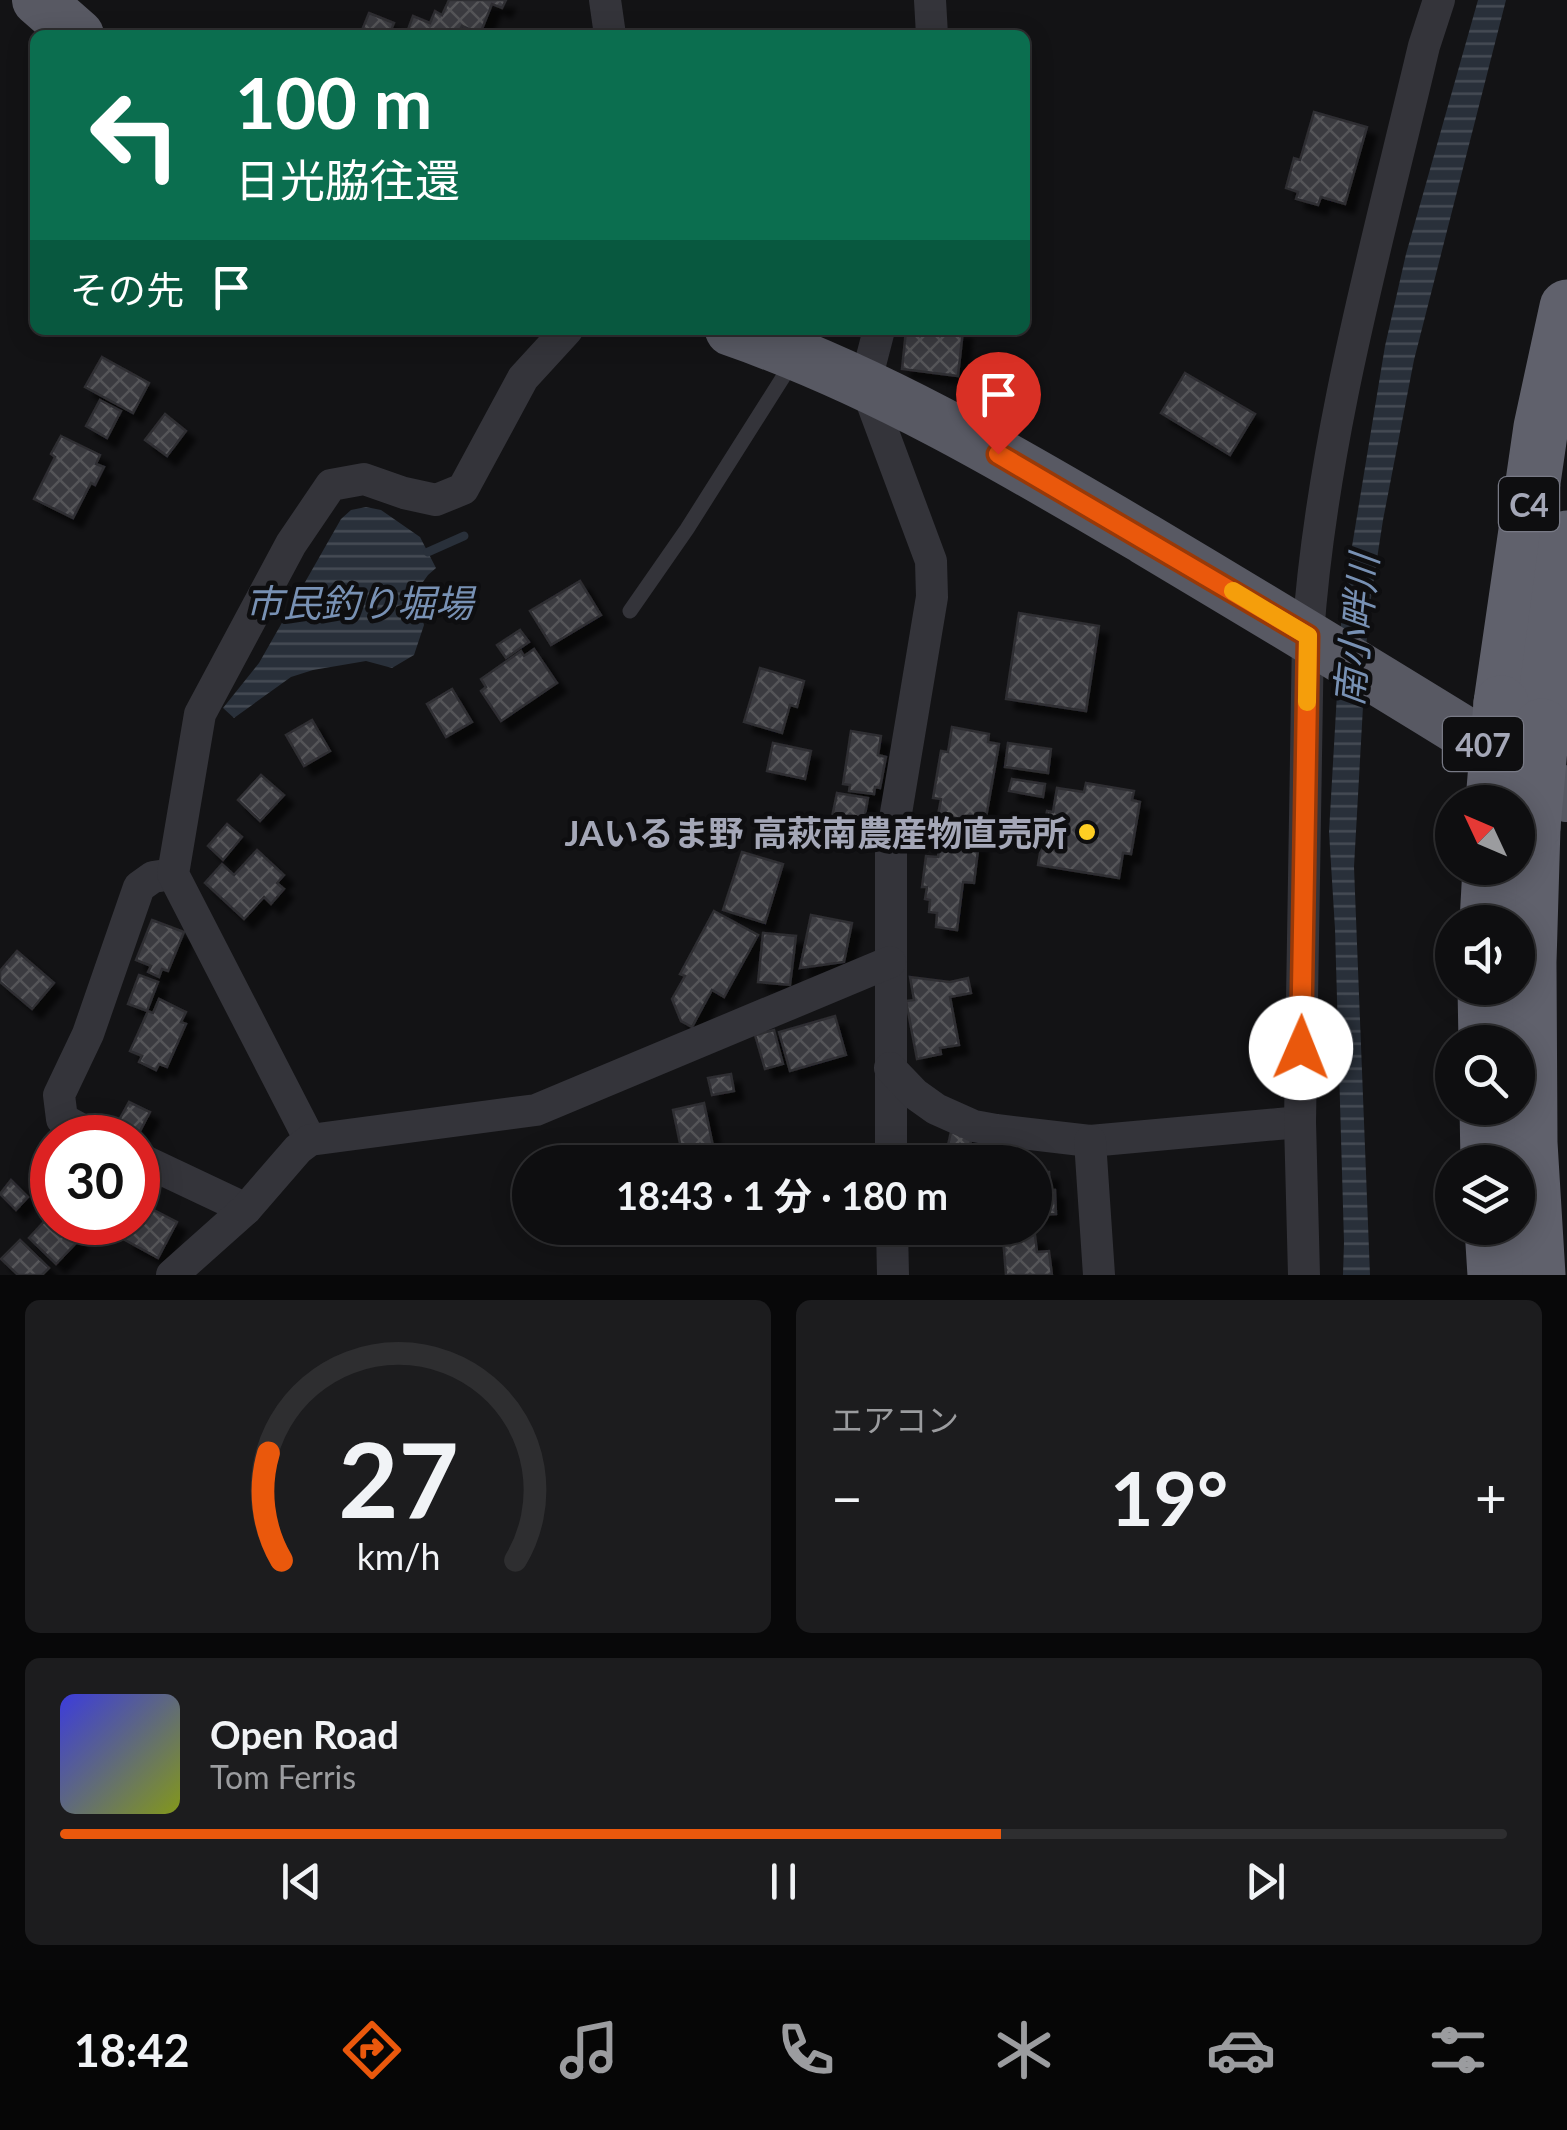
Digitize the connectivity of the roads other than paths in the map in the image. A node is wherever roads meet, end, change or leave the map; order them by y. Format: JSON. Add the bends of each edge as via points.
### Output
{"nodes":[{"id":1,"x":38,"y":0,"type":"edge"},
{"id":2,"x":605,"y":0,"type":"edge"},
{"id":3,"x":930,"y":0,"type":"edge"},
{"id":4,"x":1439,"y":0,"type":"edge"},
{"id":5,"x":72,"y":30,"type":"edge"},
{"id":6,"x":609,"y":30,"type":"edge"},
{"id":7,"x":932,"y":30,"type":"edge"},
{"id":8,"x":1567,"y":306,"type":"edge"},
{"id":9,"x":562,"y":335,"type":"edge"},
{"id":10,"x":744,"y":335,"type":"edge"},
{"id":11,"x":878,"y":335,"type":"edge"},
{"id":12,"x":797,"y":355,"type":"junction"},
{"id":13,"x":865,"y":384,"type":"junction"},
{"id":14,"x":1567,"y":538,"type":"edge"},
{"id":15,"x":630,"y":611,"type":"dead end"},
{"id":16,"x":1319,"y":642,"type":"junction"},
{"id":17,"x":1521,"y":714,"type":"junction"},
{"id":18,"x":1505,"y":785,"type":"edge"},
{"id":19,"x":1529,"y":785,"type":"edge"},
{"id":20,"x":173,"y":874,"type":"junction"},
{"id":21,"x":1530,"y":885,"type":"edge"},
{"id":22,"x":890,"y":962,"type":"junction"},
{"id":23,"x":890,"y":1068,"type":"junction"},
{"id":24,"x":62,"y":1115,"type":"edge"},
{"id":25,"x":1300,"y":1122,"type":"junction"},
{"id":26,"x":310,"y":1140,"type":"junction"},
{"id":27,"x":1090,"y":1141,"type":"junction"},
{"id":28,"x":891,"y":1145,"type":"edge"},
{"id":29,"x":160,"y":1168,"type":"edge"},
{"id":30,"x":246,"y":1209,"type":"junction"},
{"id":31,"x":892,"y":1245,"type":"edge"},
{"id":32,"x":1493,"y":1245,"type":"edge"},
{"id":33,"x":172,"y":1275,"type":"edge"},
{"id":34,"x":893,"y":1275,"type":"edge"},
{"id":35,"x":1099,"y":1275,"type":"edge"},
{"id":36,"x":1304,"y":1275,"type":"edge"},
{"id":37,"x":1495,"y":1275,"type":"edge"},
{"id":38,"x":1538,"y":1275,"type":"edge"}],
"edges":[{"from":1,"to":5,"type":"highway"},
{"from":2,"to":6,"type":"street"},
{"from":3,"to":7,"type":"street"},
{"from":4,"to":16,"type":"street","via":[[1343,391],[1313,566]]},
{"from":8,"to":17,"type":"highway","number":"C4","via":[[1541,427]]},
{"from":9,"to":20,"type":"street","via":[[523,378],[462,488],[436,500],[364,479],[331,486],[200,714]]},
{"from":10,"to":12,"type":"highway","number":"407"},
{"from":11,"to":13,"type":"street"},
{"from":12,"to":13,"type":"highway","number":"407"},
{"from":12,"to":15,"type":"lane"},
{"from":13,"to":16,"type":"highway","number":"407","via":[[1054,485]]},
{"from":13,"to":22,"type":"street","via":[[931,560],[932,597],[890,843]]},
{"from":14,"to":17,"type":"highway","number":"C4"},
{"from":16,"to":18,"type":"highway","number":"407","via":[[1400,692]]},
{"from":16,"to":25,"type":"street"},
{"from":17,"to":19,"type":"highway","number":"C4","bridge":true},
{"from":20,"to":24,"type":"street","via":[[153,876],[139,887],[88,1034],[59,1095]]},
{"from":20,"to":26,"type":"street"},
{"from":21,"to":38,"type":"highway","number":"C4","via":[[1530,1144]]},
{"from":22,"to":23,"type":"street"},
{"from":22,"to":26,"type":"street","via":[[536,1110]]},
{"from":23,"to":27,"type":"street","via":[[936,1109],[974,1126]]},
{"from":23,"to":28,"type":"street"},
{"from":25,"to":27,"type":"street"},
{"from":25,"to":36,"type":"street"},
{"from":26,"to":30,"type":"street"},
{"from":27,"to":35,"type":"street"},
{"from":29,"to":30,"type":"street"},
{"from":30,"to":33,"type":"street"},
{"from":31,"to":34,"type":"street"},
{"from":32,"to":37,"type":"highway"}]}
